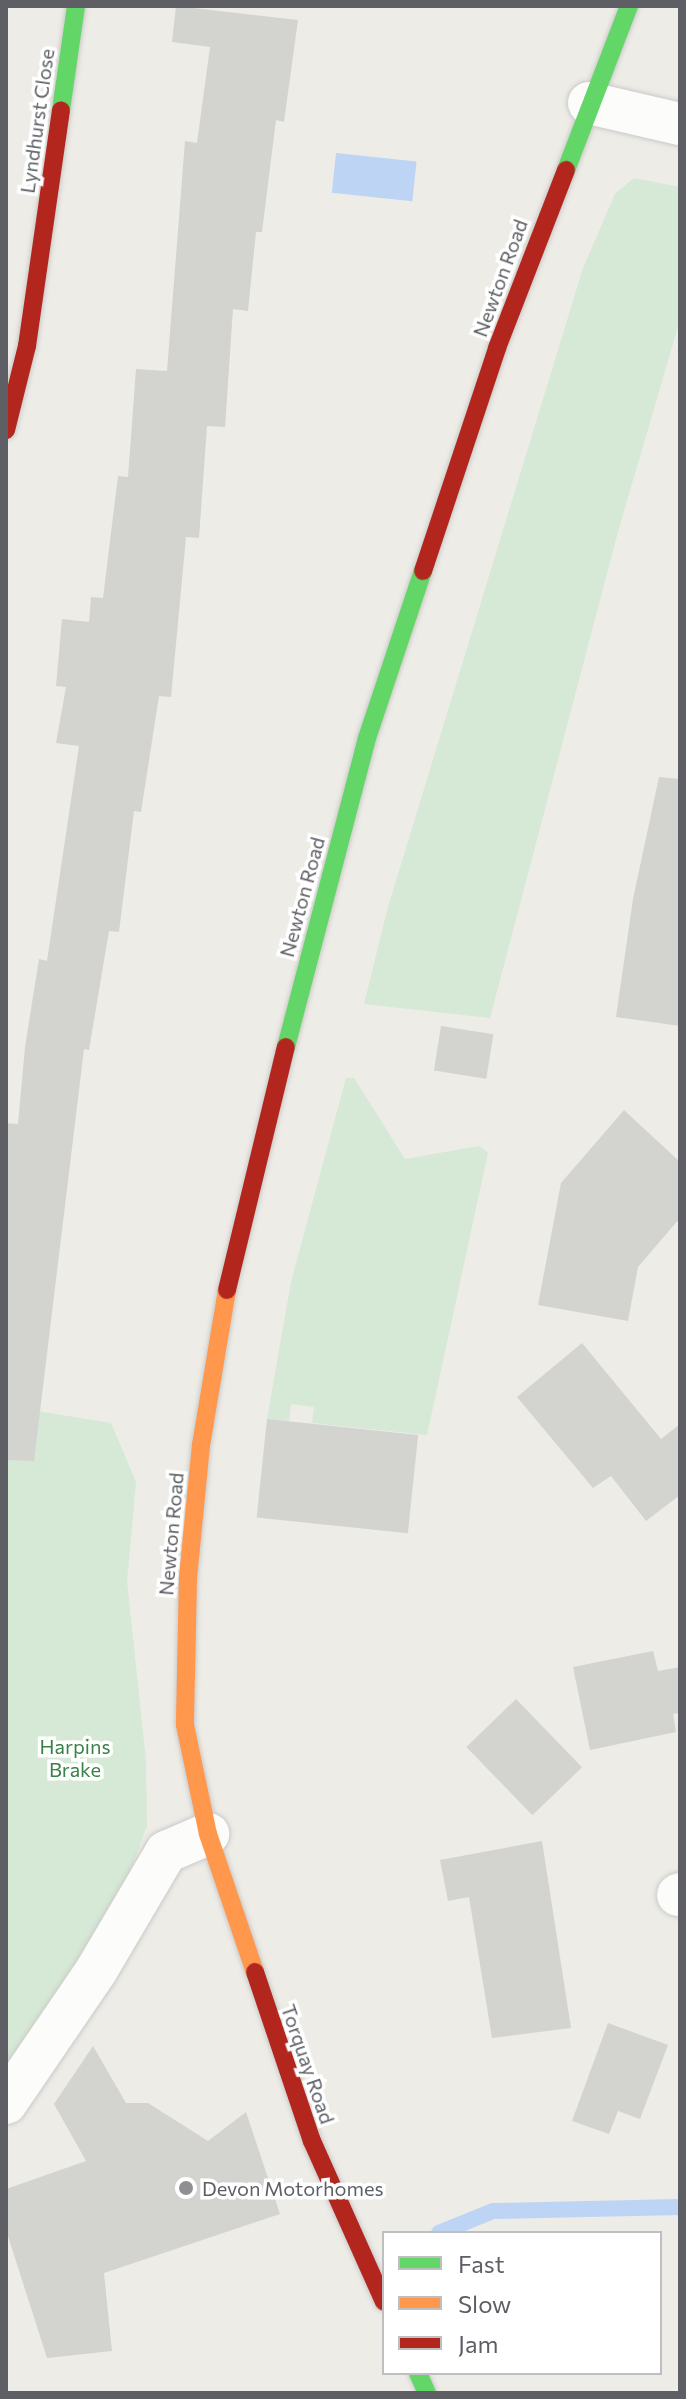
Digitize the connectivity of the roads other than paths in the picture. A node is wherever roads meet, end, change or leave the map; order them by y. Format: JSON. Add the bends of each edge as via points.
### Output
{"nodes":[{"id":1,"x":76,"y":6,"type":"edge"},
{"id":2,"x":629,"y":6,"type":"edge"},
{"id":3,"x":589,"y":103,"type":"junction"},
{"id":4,"x":680,"y":124,"type":"edge"},
{"id":5,"x":6,"y":430,"type":"edge"},
{"id":6,"x":208,"y":1834,"type":"junction"},
{"id":7,"x":6,"y":2103,"type":"edge"},
{"id":8,"x":382,"y":2298,"type":"edge"}],
"edges":[{"from":1,"to":5,"type":"street","name":"Lyndhurst Close","via":[[27,346]]},
{"from":2,"to":3,"type":"street","name":"Newton Road"},
{"from":3,"to":4,"type":"street"},
{"from":3,"to":6,"type":"street","name":"Newton Road","via":[[497,348],[367,738],[258,1151],[216,1337],[184,1642],[185,1725]]},
{"from":6,"to":7,"type":"street","via":[[166,1852],[96,1971]]},
{"from":6,"to":8,"type":"street","name":"Torquay Road","via":[[312,2141]]}]}
